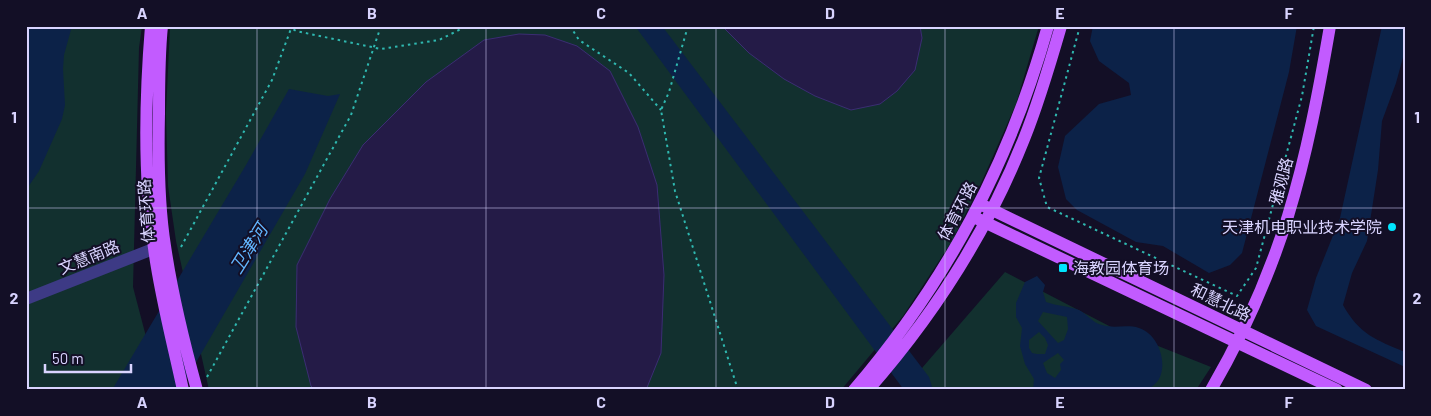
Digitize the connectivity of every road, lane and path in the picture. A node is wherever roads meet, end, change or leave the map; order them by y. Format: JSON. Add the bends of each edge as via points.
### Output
{"nodes":[{"id":1,"x":151,"y":26,"type":"edge"},
{"id":2,"x":162,"y":26,"type":"edge"},
{"id":3,"x":381,"y":26,"type":"edge"},
{"id":4,"x":467,"y":26,"type":"edge"},
{"id":5,"x":570,"y":26,"type":"edge"},
{"id":6,"x":688,"y":26,"type":"edge"},
{"id":7,"x":1048,"y":26,"type":"edge"},
{"id":8,"x":1061,"y":26,"type":"edge"},
{"id":9,"x":1080,"y":26,"type":"edge"},
{"id":10,"x":1314,"y":26,"type":"edge"},
{"id":11,"x":1330,"y":26,"type":"edge"},
{"id":12,"x":1337,"y":26,"type":"edge"},
{"id":13,"x":290,"y":27,"type":"edge"},
{"id":14,"x":374,"y":48,"type":"junction"},
{"id":15,"x":662,"y":110,"type":"junction"},
{"id":16,"x":985,"y":207,"type":"junction"},
{"id":17,"x":979,"y":219,"type":"junction"},
{"id":18,"x":159,"y":246,"type":"junction"},
{"id":19,"x":181,"y":247,"type":"dead end"},
{"id":20,"x":26,"y":299,"type":"edge"},
{"id":21,"x":1243,"y":337,"type":"junction"},
{"id":22,"x":879,"y":368,"type":"junction"},
{"id":23,"x":199,"y":383,"type":"edge"},
{"id":24,"x":183,"y":390,"type":"edge"},
{"id":25,"x":738,"y":390,"type":"edge"},
{"id":26,"x":854,"y":390,"type":"edge"},
{"id":27,"x":868,"y":390,"type":"edge"},
{"id":28,"x":1211,"y":390,"type":"edge"},
{"id":29,"x":1220,"y":390,"type":"edge"},
{"id":30,"x":1337,"y":390,"type":"edge"},
{"id":31,"x":1366,"y":390,"type":"edge"}],
"edges":[{"from":1,"to":18,"type":"main road","name":"体育环路","via":[[148,200]]},
{"from":2,"to":18,"type":"main road","name":"体育环路"},
{"from":3,"to":14,"type":"path"},
{"from":4,"to":14,"type":"path","via":[[439,40]]},
{"from":5,"to":15,"type":"path","via":[[579,40],[629,73]]},
{"from":6,"to":15,"type":"path"},
{"from":7,"to":16,"type":"main road","name":"体育环路"},
{"from":8,"to":16,"type":"main road","name":"体育环路","via":[[1029,126],[1005,182]]},
{"from":9,"to":10,"type":"path","via":[[1039,178],[1047,207],[1237,296],[1256,268],[1302,96]]},
{"from":11,"to":21,"type":"main road","name":"雅观路","via":[[1312,122],[1292,202]]},
{"from":12,"to":21,"type":"main road","name":"雅观路","via":[[1302,194],[1282,256]]},
{"from":13,"to":14,"type":"path"},
{"from":13,"to":19,"type":"path","via":[[272,80]]},
{"from":14,"to":23,"type":"path","via":[[351,115]]},
{"from":15,"to":25,"type":"path","via":[[675,192]]},
{"from":16,"to":17,"type":"main road","name":"体育环路"},
{"from":16,"to":21,"type":"main road","name":"和慧北路"},
{"from":17,"to":21,"type":"main road","name":"和慧北路"},
{"from":17,"to":22,"type":"main road","name":"体育环路","via":[[942,272],[908,331]]},
{"from":18,"to":20,"type":"street","name":"文慧南路"},
{"from":18,"to":23,"type":"main road","name":"体育环路"},
{"from":18,"to":24,"type":"main road","name":"体育环路","via":[[162,292]]},
{"from":21,"to":28,"type":"main road","name":"雅观路"},
{"from":21,"to":29,"type":"main road","name":"雅观路"},
{"from":21,"to":30,"type":"main road","name":"和慧北路"},
{"from":21,"to":31,"type":"main road","name":"和慧北路"},
{"from":22,"to":26,"type":"main road","name":"体育环路"},
{"from":22,"to":27,"type":"main road","name":"体育环路"}]}
